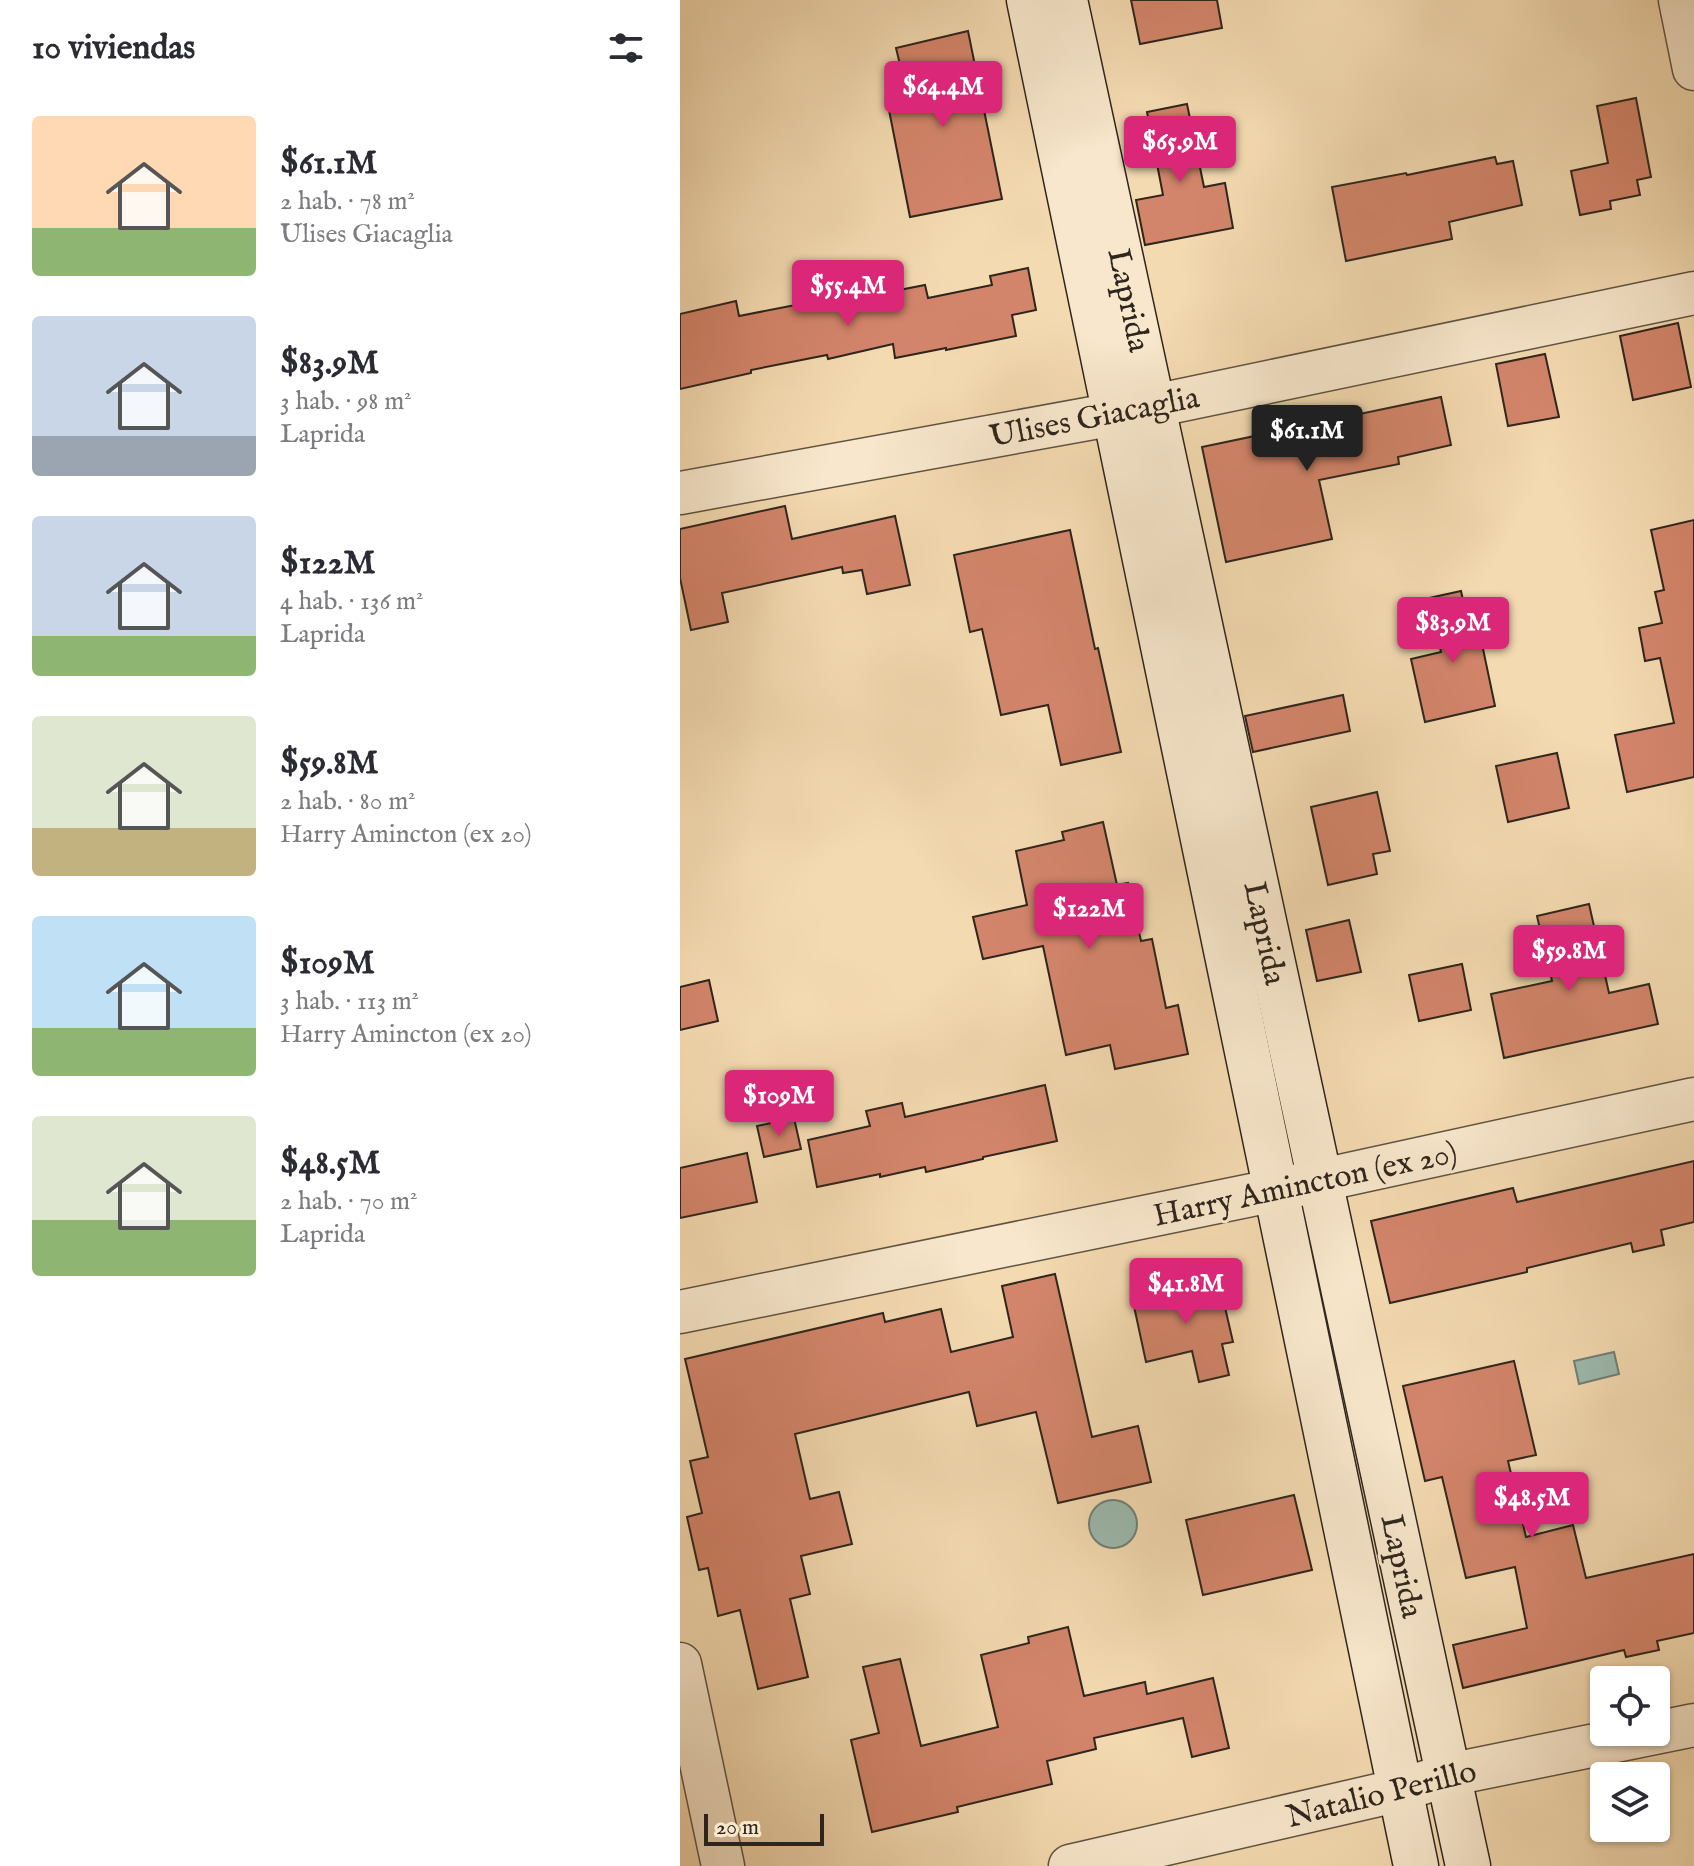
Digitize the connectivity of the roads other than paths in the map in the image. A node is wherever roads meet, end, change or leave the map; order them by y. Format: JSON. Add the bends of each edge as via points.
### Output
{"nodes":[{"id":1,"x":1029,"y":0,"type":"edge"},
{"id":2,"x":1065,"y":0,"type":"edge"},
{"id":3,"x":1680,"y":0,"type":"edge"},
{"id":4,"x":1694,"y":69,"type":"edge"},
{"id":5,"x":1694,"y":293,"type":"edge"},
{"id":6,"x":1134,"y":410,"type":"junction"},
{"id":7,"x":680,"y":493,"type":"edge"},
{"id":8,"x":1694,"y":1099,"type":"edge"},
{"id":9,"x":1320,"y":1180,"type":"junction"},
{"id":10,"x":1276,"y":1190,"type":"junction"},
{"id":11,"x":680,"y":1312,"type":"edge"},
{"id":12,"x":680,"y":1664,"type":"edge"},
{"id":13,"x":1694,"y":1725,"type":"edge"},
{"id":14,"x":1448,"y":1775,"type":"junction"},
{"id":15,"x":1400,"y":1790,"type":"junction"},
{"id":16,"x":723,"y":1866,"type":"edge"},
{"id":17,"x":1070,"y":1866,"type":"edge"},
{"id":18,"x":1416,"y":1866,"type":"edge"},
{"id":19,"x":1468,"y":1866,"type":"edge"}],
"edges":[{"from":1,"to":6,"type":"main road","name":"Laprida"},
{"from":2,"to":6,"type":"main road","name":"Laprida"},
{"from":3,"to":4,"type":"street"},
{"from":5,"to":6,"type":"street","name":"Ulises Giacaglia"},
{"from":6,"to":7,"type":"street","name":"Ulises Giacaglia"},
{"from":6,"to":9,"type":"main road","name":"Laprida"},
{"from":6,"to":10,"type":"main road","name":"Laprida"},
{"from":8,"to":9,"type":"street","name":"Harry Amincton (ex 20)"},
{"from":9,"to":10,"type":"street","name":"Harry Amincton (ex 20)"},
{"from":9,"to":14,"type":"main road","name":"Laprida"},
{"from":10,"to":11,"type":"street","name":"Harry Amincton (ex 20)"},
{"from":10,"to":15,"type":"main road","name":"Laprida"},
{"from":12,"to":16,"type":"street"},
{"from":13,"to":14,"type":"street","name":"Natalio Perillo"},
{"from":14,"to":15,"type":"street","name":"Natalio Perillo"},
{"from":14,"to":19,"type":"main road","name":"Laprida"},
{"from":15,"to":17,"type":"street","name":"Natalio Perillo"},
{"from":15,"to":18,"type":"main road","name":"Laprida"}]}
